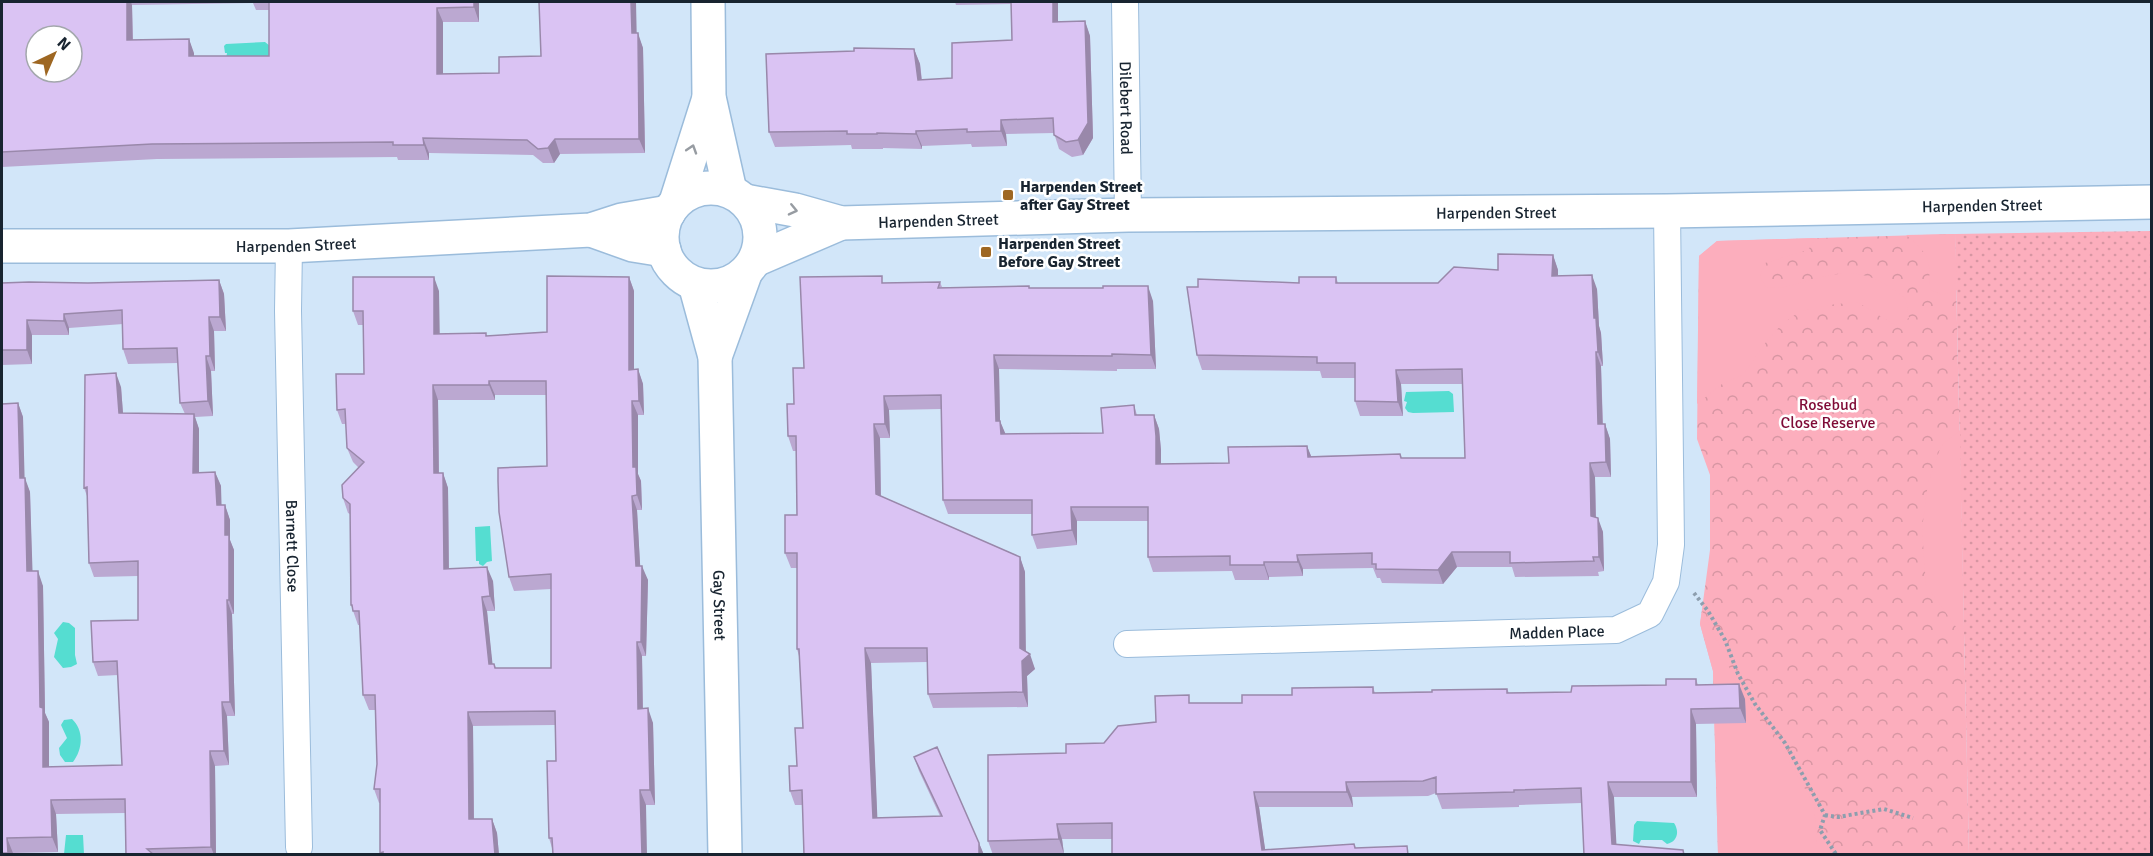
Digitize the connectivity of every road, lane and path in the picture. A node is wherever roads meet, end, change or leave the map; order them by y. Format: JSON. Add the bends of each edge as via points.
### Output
{"nodes":[{"id":1,"x":708,"y":2,"type":"edge"},
{"id":2,"x":1125,"y":2,"type":"edge"},
{"id":3,"x":709,"y":97,"type":"junction"},
{"id":4,"x":738,"y":196,"type":"junction"},
{"id":5,"x":2151,"y":202,"type":"edge"},
{"id":6,"x":673,"y":207,"type":"junction"},
{"id":7,"x":1667,"y":211,"type":"junction"},
{"id":8,"x":1128,"y":215,"type":"junction"},
{"id":9,"x":841,"y":223,"type":"junction"},
{"id":10,"x":591,"y":230,"type":"junction"},
{"id":11,"x":2,"y":246,"type":"edge"},
{"id":12,"x":289,"y":246,"type":"junction"},
{"id":13,"x":664,"y":250,"type":"junction"},
{"id":14,"x":750,"y":267,"type":"junction"},
{"id":15,"x":695,"y":284,"type":"junction"},
{"id":16,"x":715,"y":357,"type":"junction"},
{"id":17,"x":1666,"y":582,"type":"junction"},
{"id":18,"x":1127,"y":644,"type":"dead end"},
{"id":19,"x":1825,"y":815,"type":"junction"},
{"id":20,"x":1913,"y":818,"type":"dead end"},
{"id":21,"x":299,"y":847,"type":"dead end"},
{"id":22,"x":725,"y":855,"type":"edge"},
{"id":23,"x":1836,"y":855,"type":"edge"}],
"edges":[{"from":1,"to":3,"type":"street"},
{"from":2,"to":8,"type":"street","name":"Dilebert Road"},
{"from":3,"to":4,"type":"street"},
{"from":6,"to":3,"type":"street","one_way":true},
{"from":4,"to":6,"type":"street","name":"Harpenden Street","via":[[716,188],[702,189],[687,194]]},
{"from":4,"to":9,"type":"street","name":"Harpenden Street","one_way":true},
{"from":4,"to":14,"type":"street","via":[[755,213],[760,229],[761,245]]},
{"from":5,"to":7,"type":"street","name":"Harpenden Street"},
{"from":6,"to":10,"type":"street","name":"Harpenden Street"},
{"from":6,"to":13,"type":"street","via":[[664,224]]},
{"from":7,"to":8,"type":"street","name":"Harpenden Street"},
{"from":7,"to":17,"type":"street","name":"Madden Place","via":[[1671,545]]},
{"from":8,"to":9,"type":"street","name":"Harpenden Street"},
{"from":9,"to":14,"type":"street","name":"Harpenden Street"},
{"from":10,"to":12,"type":"street","name":"Harpenden Street"},
{"from":10,"to":13,"type":"street","name":"Harpenden Street","via":[[633,245]]},
{"from":11,"to":12,"type":"street","name":"Harpenden Street"},
{"from":12,"to":21,"type":"street","name":"Barnett Close"},
{"from":13,"to":15,"type":"street","via":[[670,265]]},
{"from":14,"to":15,"type":"street","name":"Harpenden Street","via":[[734,282],[722,286]]},
{"from":14,"to":16,"type":"street","name":"Gay Street"},
{"from":15,"to":16,"type":"street","name":"Gay Street"},
{"from":16,"to":22,"type":"street","name":"Gay Street"},
{"from":17,"to":18,"type":"street","name":"Madden Place","via":[[1650,614],[1616,630]]},
{"from":17,"to":19,"type":"path","via":[[1690,588],[1708,610],[1755,704],[1785,743]]},
{"from":19,"to":20,"type":"path","via":[[1839,817],[1884,809]]},
{"from":19,"to":23,"type":"path","via":[[1820,830]]}]}
